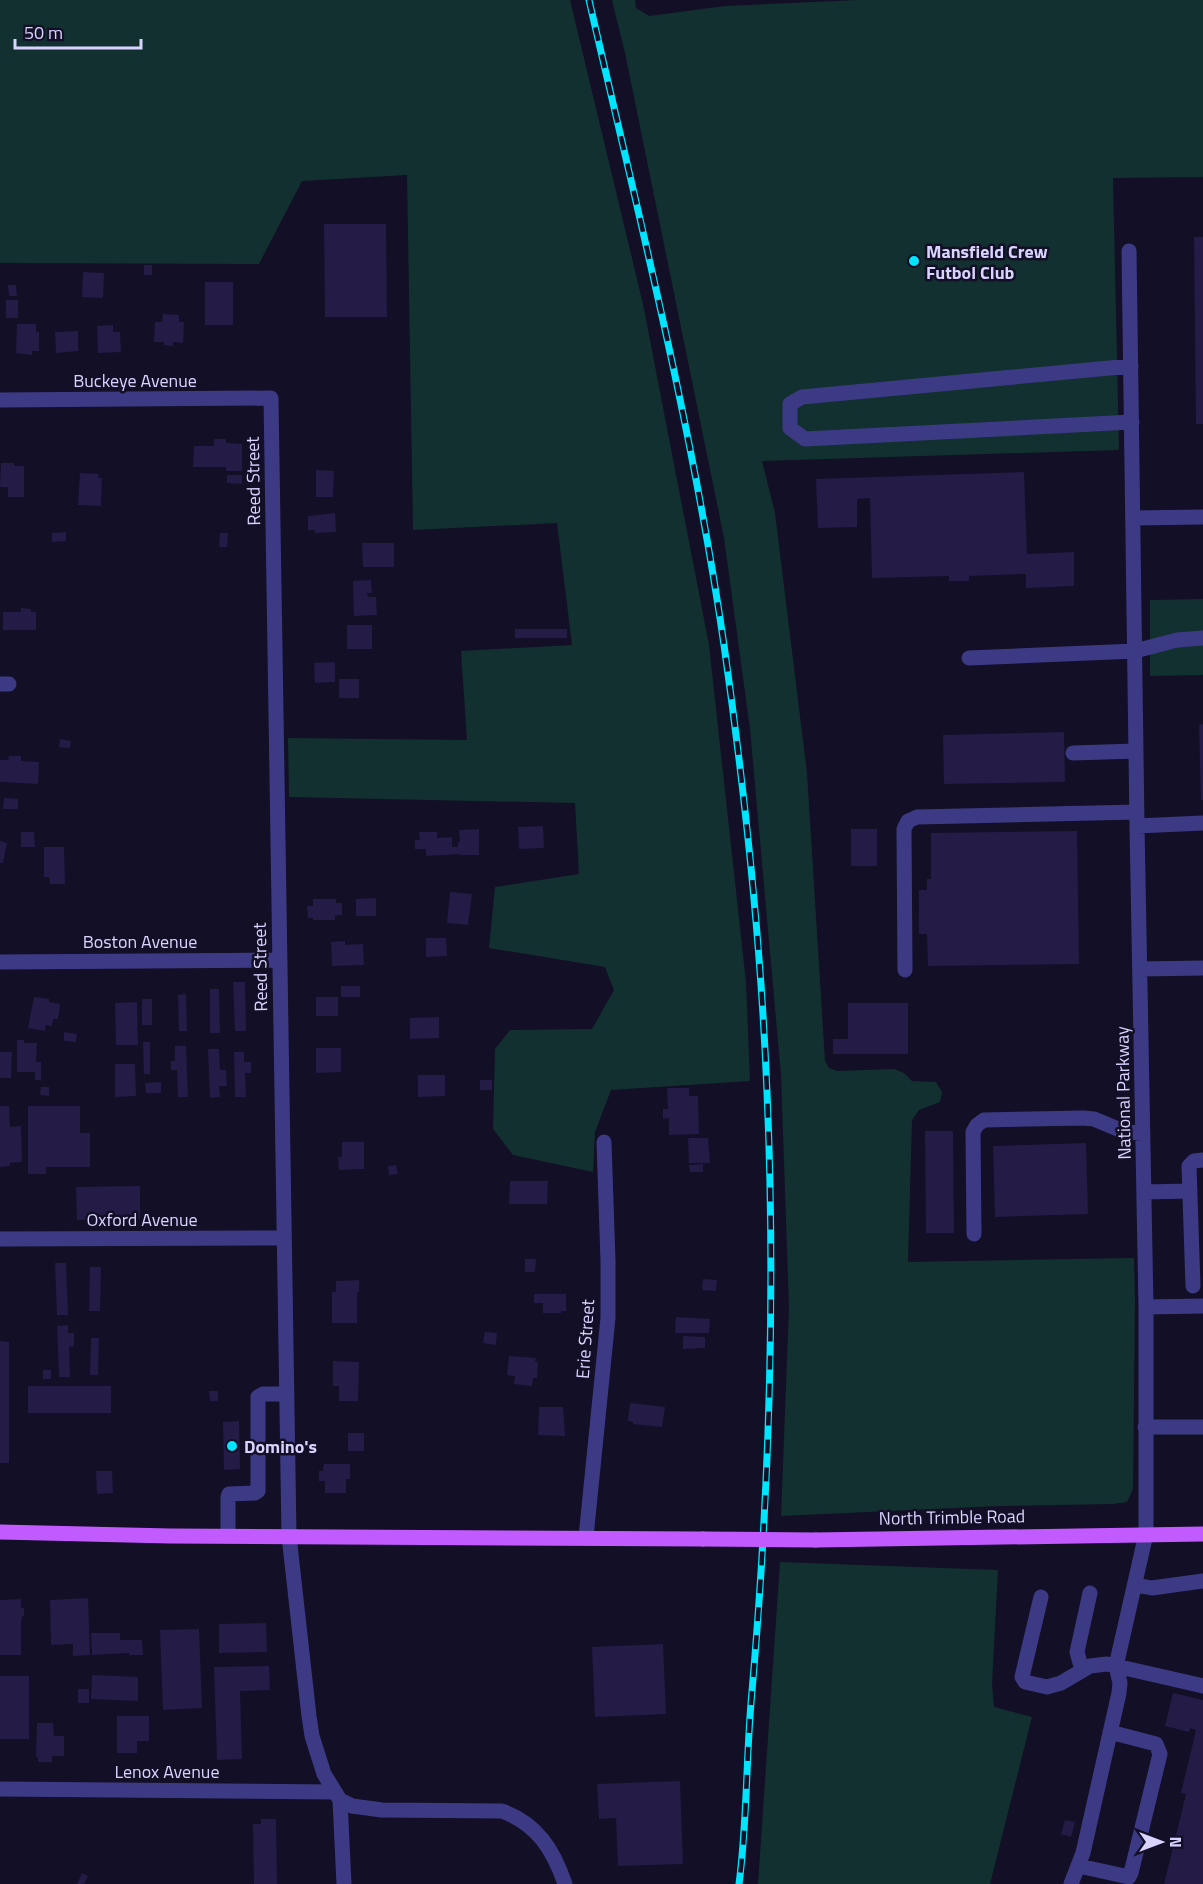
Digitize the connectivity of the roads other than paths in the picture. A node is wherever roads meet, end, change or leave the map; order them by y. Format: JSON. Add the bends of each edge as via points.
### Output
{"nodes":[{"id":1,"x":1129,"y":251,"type":"dead end"},
{"id":2,"x":1131,"y":366,"type":"junction"},
{"id":3,"x":271,"y":398,"type":"joint"},
{"id":4,"x":0,"y":400,"type":"edge"},
{"id":5,"x":1132,"y":422,"type":"junction"},
{"id":6,"x":1203,"y":517,"type":"edge"},
{"id":7,"x":1133,"y":518,"type":"junction"},
{"id":8,"x":1203,"y":638,"type":"edge"},
{"id":9,"x":1135,"y":651,"type":"junction"},
{"id":10,"x":969,"y":658,"type":"dead end"},
{"id":11,"x":1136,"y":752,"type":"junction"},
{"id":12,"x":1073,"y":753,"type":"dead end"},
{"id":13,"x":1137,"y":819,"type":"junction"},
{"id":14,"x":1203,"y":823,"type":"edge"},
{"id":15,"x":280,"y":960,"type":"junction"},
{"id":16,"x":0,"y":962,"type":"edge"},
{"id":17,"x":1203,"y":968,"type":"edge"},
{"id":18,"x":1140,"y":969,"type":"junction"},
{"id":19,"x":905,"y":970,"type":"dead end"},
{"id":20,"x":1143,"y":1133,"type":"junction"},
{"id":21,"x":604,"y":1142,"type":"dead end"},
{"id":22,"x":1203,"y":1160,"type":"edge"},
{"id":23,"x":1190,"y":1191,"type":"junction"},
{"id":24,"x":1144,"y":1192,"type":"junction"},
{"id":25,"x":974,"y":1234,"type":"dead end"},
{"id":26,"x":284,"y":1238,"type":"junction"},
{"id":27,"x":0,"y":1239,"type":"edge"},
{"id":28,"x":1193,"y":1286,"type":"dead end"},
{"id":29,"x":1203,"y":1306,"type":"edge"},
{"id":30,"x":1146,"y":1307,"type":"junction"},
{"id":31,"x":287,"y":1394,"type":"junction"},
{"id":32,"x":1145,"y":1427,"type":"junction"},
{"id":33,"x":1203,"y":1427,"type":"edge"},
{"id":34,"x":0,"y":1532,"type":"edge"},
{"id":35,"x":1146,"y":1534,"type":"junction"},
{"id":36,"x":1203,"y":1534,"type":"edge"},
{"id":37,"x":228,"y":1536,"type":"junction"},
{"id":38,"x":289,"y":1536,"type":"junction"},
{"id":39,"x":586,"y":1537,"type":"junction"},
{"id":40,"x":1203,"y":1581,"type":"edge"},
{"id":41,"x":1136,"y":1585,"type":"junction"},
{"id":42,"x":1090,"y":1593,"type":"dead end"},
{"id":43,"x":1041,"y":1597,"type":"dead end"},
{"id":44,"x":1116,"y":1666,"type":"junction"},
{"id":45,"x":1082,"y":1670,"type":"junction"},
{"id":46,"x":1203,"y":1686,"type":"edge"},
{"id":47,"x":1110,"y":1732,"type":"junction"},
{"id":48,"x":0,"y":1789,"type":"edge"},
{"id":49,"x":337,"y":1796,"type":"junction"},
{"id":50,"x":1079,"y":1866,"type":"junction"},
{"id":51,"x":344,"y":1884,"type":"edge"},
{"id":52,"x":565,"y":1884,"type":"edge"},
{"id":53,"x":1071,"y":1884,"type":"edge"}],
"edges":[{"from":1,"to":2,"type":"street","name":"National Parkway"},
{"from":2,"to":5,"type":"street","name":"National Parkway"},
{"from":2,"to":5,"type":"street","via":[[802,397],[790,404],[790,428],[805,439]]},
{"from":3,"to":4,"type":"street","name":"Buckeye Avenue"},
{"from":3,"to":15,"type":"street","name":"Reed Street"},
{"from":5,"to":7,"type":"street","name":"National Parkway"},
{"from":6,"to":7,"type":"street"},
{"from":7,"to":9,"type":"street","name":"National Parkway"},
{"from":8,"to":9,"type":"street"},
{"from":9,"to":10,"type":"street"},
{"from":9,"to":11,"type":"street","name":"National Parkway"},
{"from":11,"to":12,"type":"street"},
{"from":11,"to":13,"type":"street","name":"National Parkway"},
{"from":13,"to":14,"type":"street"},
{"from":13,"to":18,"type":"street","name":"National Parkway"},
{"from":13,"to":19,"type":"street","via":[[917,817],[908,821],[904,829]]},
{"from":15,"to":16,"type":"street","name":"Boston Avenue"},
{"from":15,"to":26,"type":"street","name":"Reed Street"},
{"from":17,"to":18,"type":"street"},
{"from":18,"to":20,"type":"street","name":"National Parkway"},
{"from":20,"to":24,"type":"street","name":"National Parkway"},
{"from":20,"to":25,"type":"street","via":[[1125,1132],[1083,1118],[984,1120],[973,1132]]},
{"from":21,"to":39,"type":"street","name":"Erie Street","via":[[608,1318]]},
{"from":22,"to":23,"type":"street","via":[[1190,1162]]},
{"from":23,"to":24,"type":"street"},
{"from":23,"to":28,"type":"street"},
{"from":24,"to":30,"type":"street","name":"National Parkway"},
{"from":26,"to":27,"type":"street","name":"Oxford Avenue"},
{"from":26,"to":31,"type":"street","name":"Reed Street"},
{"from":29,"to":30,"type":"street"},
{"from":30,"to":32,"type":"street","name":"National Parkway"},
{"from":31,"to":37,"type":"street","via":[[258,1397],[258,1491],[229,1494]]},
{"from":31,"to":38,"type":"street","name":"Reed Street"},
{"from":32,"to":33,"type":"street"},
{"from":32,"to":35,"type":"street","name":"National Parkway"},
{"from":34,"to":37,"type":"main road","name":"North Trimble Road"},
{"from":35,"to":36,"type":"main road","name":"North Trimble Road"},
{"from":35,"to":39,"type":"main road","name":"North Trimble Road","bridge":true,"via":[[816,1540]]},
{"from":35,"to":41,"type":"street","name":"National Parkway"},
{"from":37,"to":38,"type":"main road","name":"North Trimble Road"},
{"from":38,"to":39,"type":"main road","name":"North Trimble Road"},
{"from":38,"to":49,"type":"street","name":"Reed Street","via":[[309,1716],[318,1757]]},
{"from":40,"to":41,"type":"street","via":[[1152,1588]]},
{"from":41,"to":44,"type":"street","name":"National Parkway"},
{"from":42,"to":45,"type":"street","via":[[1077,1652]]},
{"from":43,"to":45,"type":"street","via":[[1022,1677],[1025,1682],[1047,1687]]},
{"from":44,"to":45,"type":"street","via":[[1098,1664]]},
{"from":44,"to":46,"type":"street"},
{"from":44,"to":47,"type":"street","name":"National Parkway","via":[[1120,1683]]},
{"from":47,"to":50,"type":"street","name":"National Parkway"},
{"from":47,"to":50,"type":"street","via":[[1156,1744],[1160,1754],[1129,1877]]},
{"from":48,"to":49,"type":"street","name":"Lenox Avenue"},
{"from":49,"to":51,"type":"street"},
{"from":49,"to":52,"type":"street","name":"Lenox Avenue","via":[[352,1806],[365,1808],[502,1811],[518,1817],[534,1829],[553,1853]]},
{"from":50,"to":53,"type":"street","name":"National Parkway"}]}
